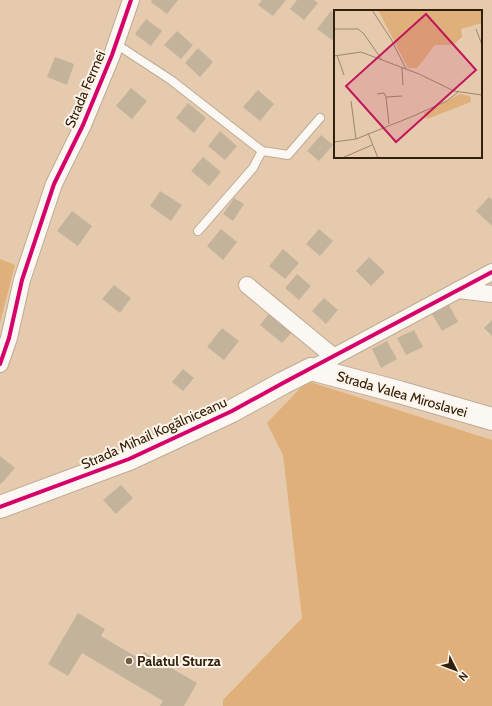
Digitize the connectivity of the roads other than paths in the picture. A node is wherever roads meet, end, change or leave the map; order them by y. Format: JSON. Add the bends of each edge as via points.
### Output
{"nodes":[{"id":1,"x":131,"y":0,"type":"edge"},
{"id":2,"x":116,"y":44,"type":"junction"},
{"id":3,"x":320,"y":118,"type":"dead end"},
{"id":4,"x":262,"y":151,"type":"junction"},
{"id":5,"x":198,"y":231,"type":"dead end"},
{"id":6,"x":492,"y":272,"type":"edge"},
{"id":7,"x":247,"y":285,"type":"dead end"},
{"id":8,"x":458,"y":290,"type":"junction"},
{"id":9,"x":492,"y":294,"type":"edge"},
{"id":10,"x":334,"y":357,"type":"junction"},
{"id":11,"x":0,"y":364,"type":"edge"},
{"id":12,"x":311,"y":369,"type":"junction"},
{"id":13,"x":492,"y":419,"type":"edge"},
{"id":14,"x":0,"y":507,"type":"edge"}],
"edges":[{"from":1,"to":2,"type":"street","name":"Strada Fermei"},
{"from":2,"to":4,"type":"lane","via":[[171,80]]},
{"from":2,"to":11,"type":"street","name":"Strada Fermei","via":[[54,184],[22,280],[9,338]]},
{"from":3,"to":4,"type":"lane","via":[[288,155]]},
{"from":4,"to":5,"type":"lane","via":[[253,168]]},
{"from":6,"to":8,"type":"street"},
{"from":7,"to":10,"type":"street"},
{"from":8,"to":9,"type":"street"},
{"from":8,"to":10,"type":"street"},
{"from":10,"to":12,"type":"street"},
{"from":12,"to":13,"type":"street","name":"Strada Valea Miroslavei"},
{"from":12,"to":14,"type":"street","name":"Strada Mihail Kogălniceanu","via":[[232,411],[129,459]]}]}
